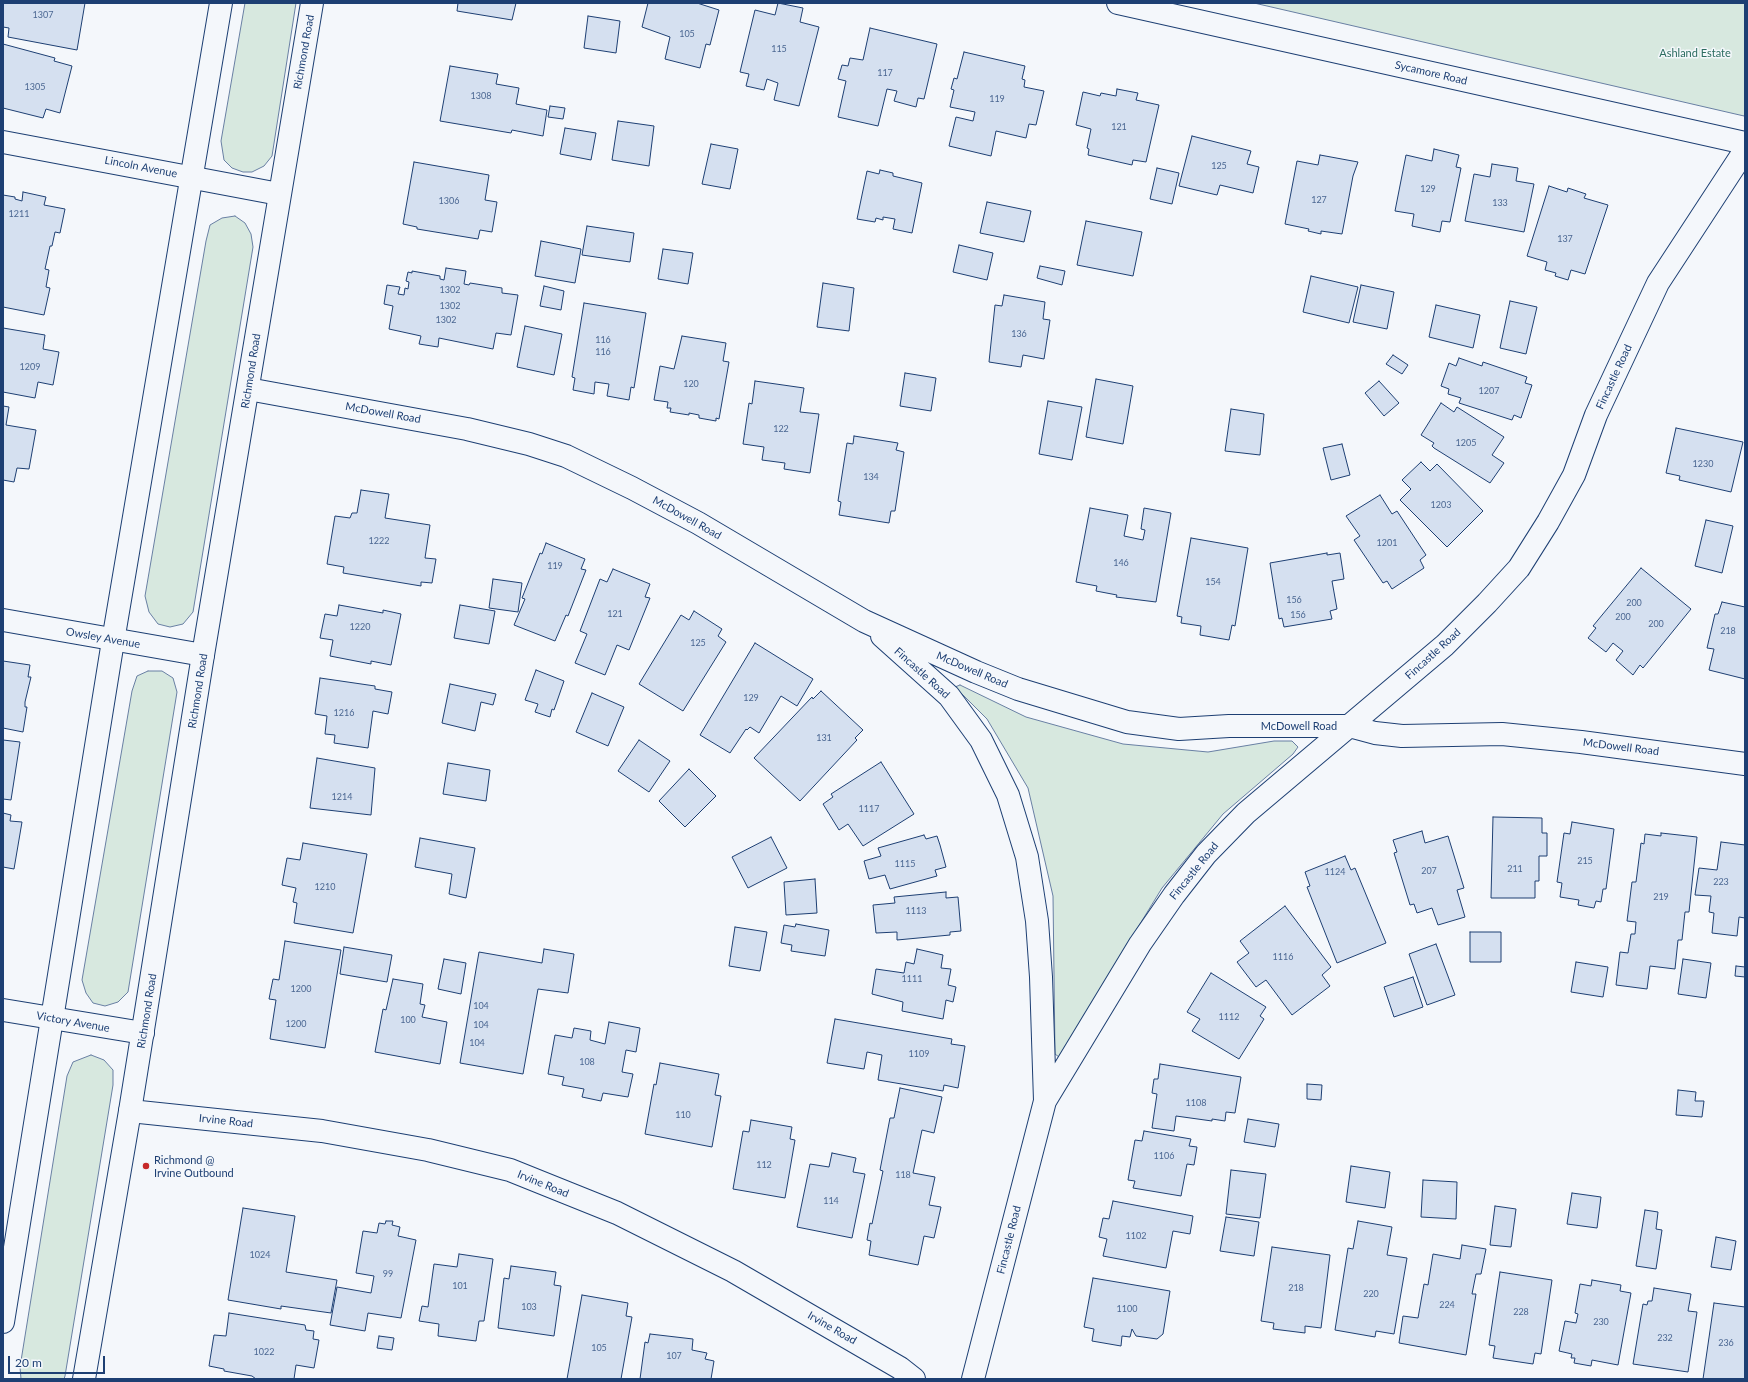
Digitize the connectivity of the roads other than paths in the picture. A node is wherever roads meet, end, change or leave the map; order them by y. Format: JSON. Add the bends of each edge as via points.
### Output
{"nodes":[{"id":1,"x":222,"y":3,"type":"edge"},
{"id":2,"x":312,"y":3,"type":"edge"},
{"id":3,"x":1118,"y":3,"type":"edge"},
{"id":4,"x":3,"y":142,"type":"edge"},
{"id":5,"x":1745,"y":143,"type":"edge"},
{"id":6,"x":1745,"y":150,"type":"edge"},
{"id":7,"x":192,"y":177,"type":"junction"},
{"id":8,"x":279,"y":194,"type":"junction"},
{"id":9,"x":248,"y":389,"type":"junction"},
{"id":10,"x":3,"y":620,"type":"edge"},
{"id":11,"x":864,"y":621,"type":"junction"},
{"id":12,"x":113,"y":641,"type":"junction"},
{"id":13,"x":203,"y":655,"type":"junction"},
{"id":14,"x":1349,"y":726,"type":"junction"},
{"id":15,"x":1745,"y":764,"type":"edge"},
{"id":16,"x":3,"y":1010,"type":"edge"},
{"id":17,"x":52,"y":1018,"type":"junction"},
{"id":18,"x":143,"y":1033,"type":"junction"},
{"id":19,"x":1045,"y":1101,"type":"junction"},
{"id":20,"x":130,"y":1111,"type":"junction"},
{"id":21,"x":3,"y":1322,"type":"edge"},
{"id":22,"x":84,"y":1379,"type":"edge"},
{"id":23,"x":914,"y":1379,"type":"edge"},
{"id":24,"x":973,"y":1379,"type":"edge"}],
"edges":[{"from":1,"to":7,"type":"street"},
{"from":2,"to":8,"type":"street","name":"Richmond Road"},
{"from":3,"to":5,"type":"street","name":"Sycamore Road"},
{"from":4,"to":7,"type":"street","name":"Lincoln Avenue"},
{"from":6,"to":14,"type":"street","name":"Fincastle Road","via":[[1658,283],[1596,415],[1574,475],[1519,568],[1445,645]]},
{"from":7,"to":8,"type":"street","name":"Lincoln Avenue"},
{"from":7,"to":12,"type":"street"},
{"from":8,"to":9,"type":"street","name":"Richmond Road"},
{"from":9,"to":11,"type":"street","name":"McDowell Road","via":[[467,429],[530,444],[566,456],[698,523]]},
{"from":9,"to":13,"type":"street","name":"Richmond Road"},
{"from":10,"to":12,"type":"street","name":"Owsley Avenue"},
{"from":11,"to":14,"type":"street","name":"McDowell Road","via":[[1018,689],[1127,722],[1179,729],[1229,726]]},
{"from":11,"to":19,"type":"street","name":"Fincastle Road","via":[[949,696],[981,740],[1008,795],[1026,857],[1037,921]]},
{"from":12,"to":13,"type":"street","name":"Owsley Avenue"},
{"from":12,"to":17,"type":"street"},
{"from":13,"to":18,"type":"street","name":"Richmond Road"},
{"from":14,"to":15,"type":"street","name":"McDowell Road","via":[[1375,733],[1402,736],[1502,734]]},
{"from":14,"to":19,"type":"street","name":"Fincastle Road","via":[[1246,813],[1206,854],[1140,944]]},
{"from":16,"to":17,"type":"street","name":"Victory Avenue"},
{"from":17,"to":18,"type":"street","name":"Victory Avenue"},
{"from":17,"to":21,"type":"street"},
{"from":18,"to":20,"type":"street","name":"Richmond Road"},
{"from":19,"to":24,"type":"street","name":"Fincastle Road"},
{"from":20,"to":22,"type":"street","name":"Richmond Road"},
{"from":20,"to":23,"type":"street","name":"Irvine Road","via":[[322,1131],[428,1150],[510,1170],[616,1214],[734,1271],[900,1368]]}]}
